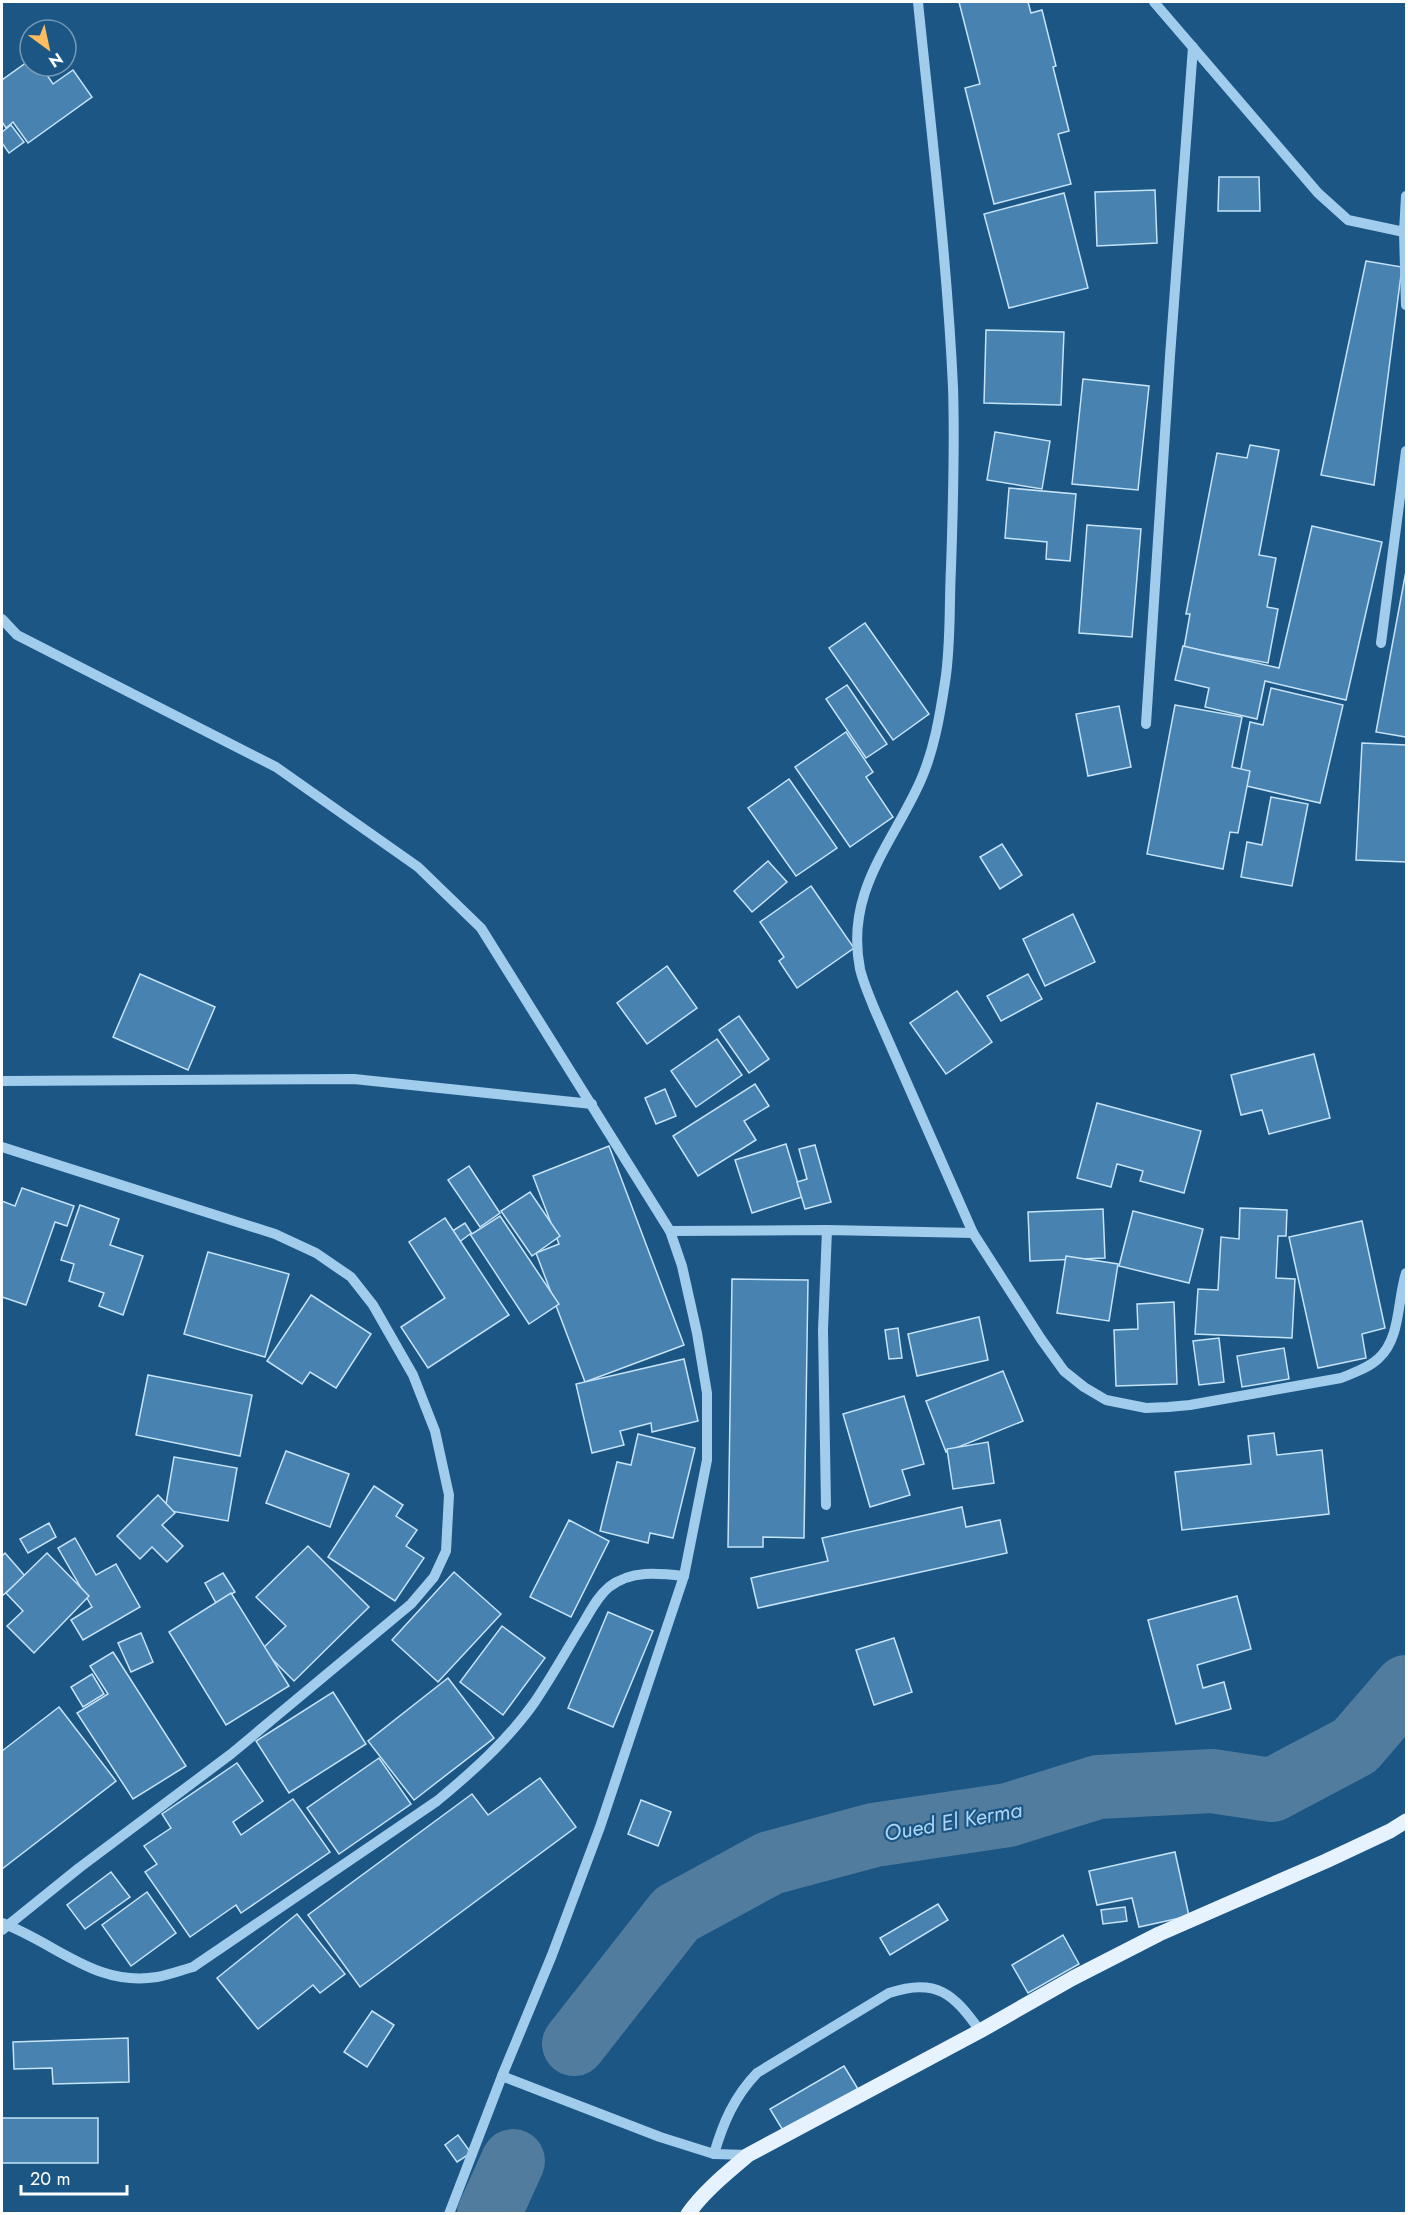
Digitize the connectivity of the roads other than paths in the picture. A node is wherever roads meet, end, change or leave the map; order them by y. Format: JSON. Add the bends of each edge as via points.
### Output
{"nodes":[{"id":1,"x":918,"y":2,"type":"edge"},
{"id":2,"x":1154,"y":2,"type":"edge"},
{"id":3,"x":1193,"y":47,"type":"junction"},
{"id":4,"x":1407,"y":196,"type":"edge"},
{"id":5,"x":1404,"y":232,"type":"junction"},
{"id":6,"x":1407,"y":305,"type":"edge"},
{"id":7,"x":1407,"y":451,"type":"edge"},
{"id":8,"x":2,"y":619,"type":"edge"},
{"id":9,"x":1381,"y":643,"type":"dead end"},
{"id":10,"x":1146,"y":724,"type":"dead end"},
{"id":11,"x":2,"y":1082,"type":"edge"},
{"id":12,"x":592,"y":1104,"type":"junction"},
{"id":13,"x":2,"y":1147,"type":"edge"},
{"id":14,"x":827,"y":1230,"type":"junction"},
{"id":15,"x":670,"y":1231,"type":"junction"},
{"id":16,"x":973,"y":1233,"type":"junction"},
{"id":17,"x":1407,"y":1273,"type":"edge"},
{"id":18,"x":826,"y":1504,"type":"dead end"},
{"id":19,"x":684,"y":1576,"type":"junction"},
{"id":20,"x":1407,"y":1821,"type":"edge"},
{"id":21,"x":3,"y":1926,"type":"edge"},
{"id":22,"x":980,"y":2031,"type":"junction"},
{"id":23,"x":502,"y":2076,"type":"junction"},
{"id":24,"x":714,"y":2154,"type":"junction"},
{"id":25,"x":748,"y":2155,"type":"junction"},
{"id":26,"x":449,"y":2214,"type":"edge"},
{"id":27,"x":688,"y":2214,"type":"edge"}],
"edges":[{"from":1,"to":16,"type":"street","via":[[953,390],[946,680],[922,779],[867,882],[856,930],[860,970],[874,1008]]},
{"from":2,"to":3,"type":"street"},
{"from":3,"to":5,"type":"street","via":[[1318,193],[1348,220]]},
{"from":3,"to":10,"type":"street"},
{"from":4,"to":5,"type":"street"},
{"from":5,"to":6,"type":"street"},
{"from":7,"to":9,"type":"street"},
{"from":8,"to":12,"type":"street","via":[[17,635],[276,767],[418,867],[481,928]]},
{"from":11,"to":12,"type":"street","via":[[354,1080]]},
{"from":12,"to":15,"type":"street"},
{"from":13,"to":21,"type":"street","via":[[275,1234],[316,1253],[351,1276],[373,1305],[413,1375],[435,1431],[449,1495],[446,1551],[434,1577],[411,1604],[231,1754]]},
{"from":14,"to":15,"type":"street"},
{"from":14,"to":16,"type":"street"},
{"from":14,"to":18,"type":"street"},
{"from":15,"to":19,"type":"street","via":[[682,1266],[707,1393],[707,1460]]},
{"from":16,"to":17,"type":"street","via":[[1064,1371],[1106,1400],[1146,1408],[1190,1406],[1341,1378],[1363,1369],[1379,1359],[1392,1340]]},
{"from":19,"to":21,"type":"street","via":[[643,1573],[608,1588],[528,1711],[467,1776],[437,1801],[194,1967],[158,1977],[105,1975]]},
{"from":19,"to":23,"type":"street","via":[[600,1827]]},
{"from":20,"to":22,"type":"main road","via":[[1159,1934]]},
{"from":22,"to":24,"type":"street","via":[[950,1996],[930,1987],[909,1986],[889,1994],[758,2073],[724,2120]]},
{"from":22,"to":25,"type":"main road"},
{"from":23,"to":24,"type":"street"},
{"from":23,"to":26,"type":"street"},
{"from":24,"to":25,"type":"street"},
{"from":25,"to":27,"type":"main road","via":[[720,2178]]}]}
